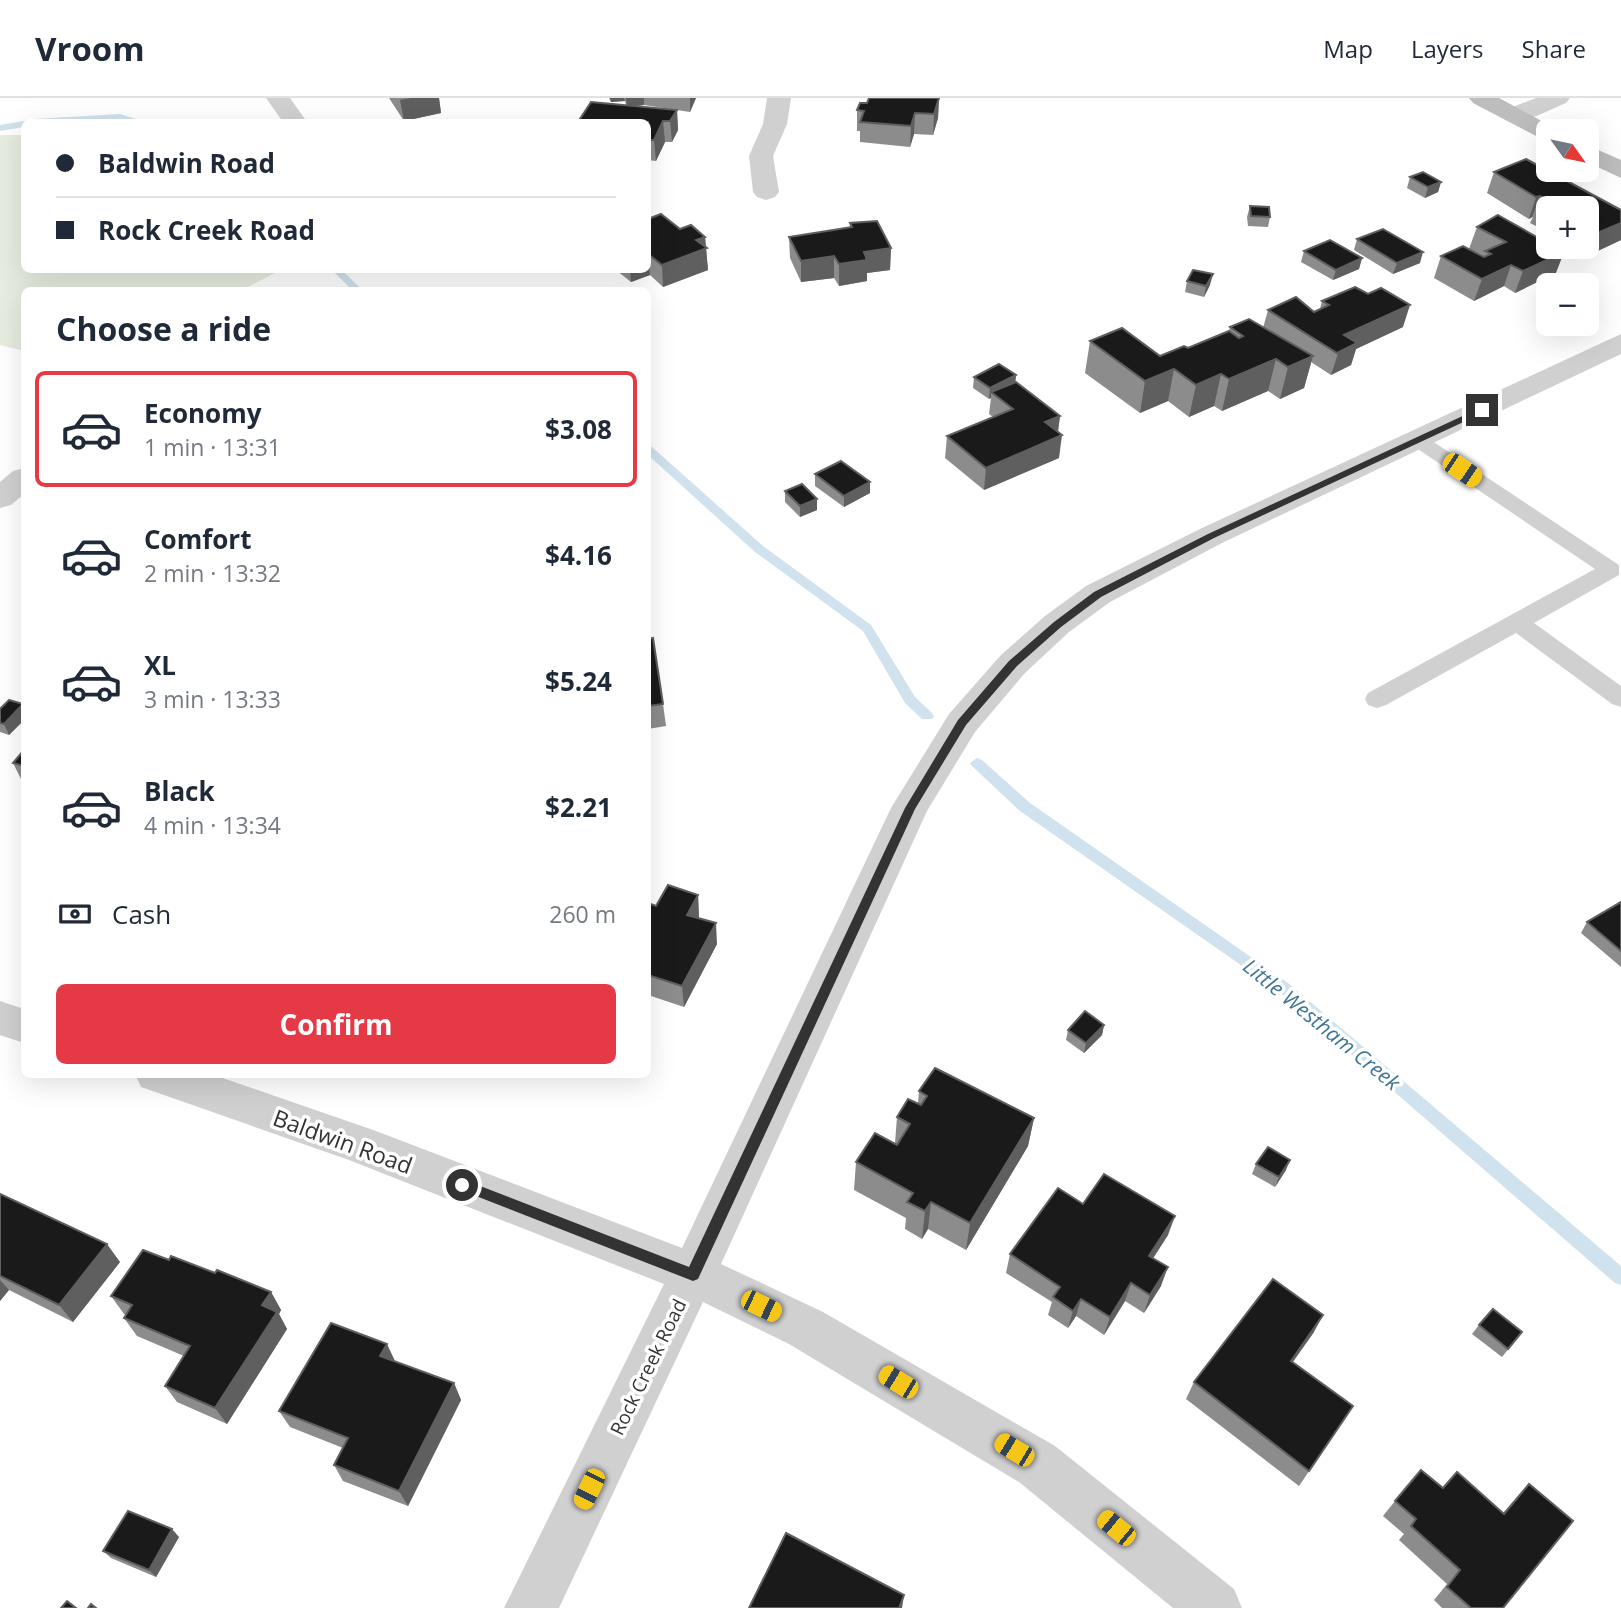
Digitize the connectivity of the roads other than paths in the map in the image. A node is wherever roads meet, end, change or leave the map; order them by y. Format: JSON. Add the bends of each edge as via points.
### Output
{"nodes":[{"id":1,"x":278,"y":98,"type":"edge"},
{"id":2,"x":779,"y":98,"type":"edge"},
{"id":3,"x":1480,"y":98,"type":"edge"},
{"id":4,"x":1558,"y":98,"type":"edge"},
{"id":5,"x":1514,"y":115,"type":"junction"},
{"id":6,"x":293,"y":119,"type":"edge"},
{"id":7,"x":1536,"y":126,"type":"edge"},
{"id":8,"x":1600,"y":159,"type":"edge"},
{"id":9,"x":1621,"y":170,"type":"edge"},
{"id":10,"x":766,"y":192,"type":"dead end"},
{"id":11,"x":1621,"y":342,"type":"edge"},
{"id":12,"x":1416,"y":439,"type":"junction"},
{"id":13,"x":21,"y":480,"type":"edge"},
{"id":14,"x":0,"y":498,"type":"edge"},
{"id":15,"x":1517,"y":622,"type":"junction"},
{"id":16,"x":1621,"y":698,"type":"edge"},
{"id":17,"x":1377,"y":699,"type":"dead end"},
{"id":18,"x":0,"y":1018,"type":"edge"},
{"id":19,"x":21,"y":1025,"type":"edge"},
{"id":20,"x":167,"y":1078,"type":"edge"},
{"id":21,"x":693,"y":1274,"type":"junction"},
{"id":22,"x":531,"y":1608,"type":"edge"},
{"id":23,"x":1215,"y":1608,"type":"edge"}],
"edges":[{"from":1,"to":6,"type":"street"},
{"from":2,"to":10,"type":"street","via":[[775,124],[761,156]]},
{"from":3,"to":5,"type":"main road"},
{"from":4,"to":5,"type":"street"},
{"from":5,"to":7,"type":"main road"},
{"from":8,"to":9,"type":"main road"},
{"from":11,"to":12,"type":"street","name":"Rock Creek Road"},
{"from":12,"to":15,"type":"lane","via":[[1611,570]]},
{"from":12,"to":21,"type":"street","name":"Rock Creek Road","via":[[1098,594],[1022,656],[979,703],[910,808]]},
{"from":13,"to":14,"type":"street"},
{"from":15,"to":16,"type":"lane"},
{"from":15,"to":17,"type":"lane"},
{"from":18,"to":19,"type":"street"},
{"from":20,"to":21,"type":"street","name":"Baldwin Road","via":[[360,1145]]},
{"from":21,"to":22,"type":"street","name":"Rock Creek Road"},
{"from":21,"to":23,"type":"street","name":"Baldwin Road","via":[[806,1328],[1037,1464]]}]}
